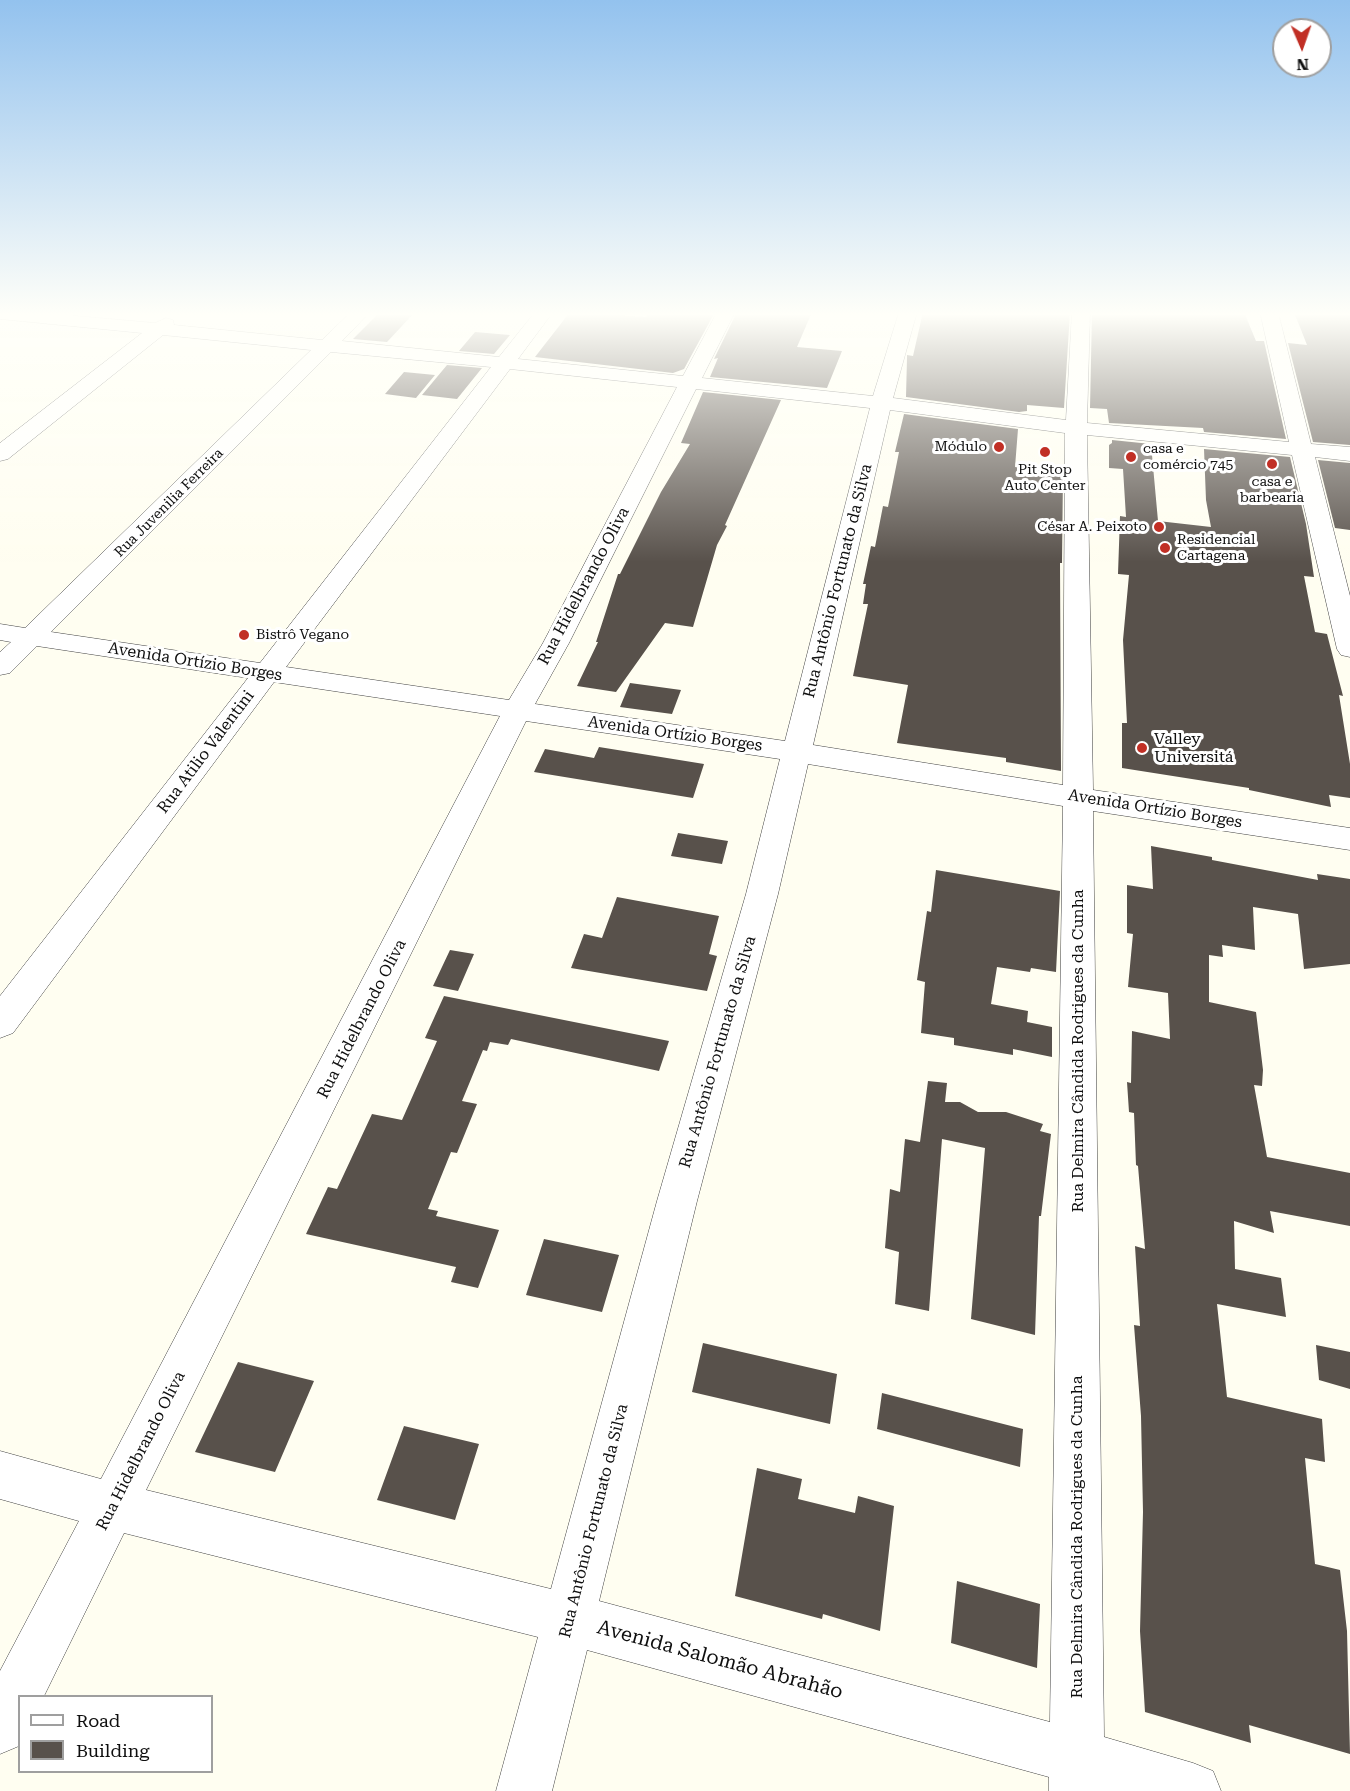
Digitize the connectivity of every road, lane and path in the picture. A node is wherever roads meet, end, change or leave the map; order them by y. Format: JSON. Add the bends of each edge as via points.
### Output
{"nodes":[{"id":1,"x":75,"y":396,"type":"edge"},
{"id":2,"x":277,"y":396,"type":"edge"},
{"id":3,"x":480,"y":396,"type":"edge"},
{"id":4,"x":683,"y":396,"type":"edge"},
{"id":5,"x":806,"y":396,"type":"edge"},
{"id":6,"x":883,"y":396,"type":"edge"},
{"id":7,"x":1077,"y":396,"type":"edge"},
{"id":8,"x":1289,"y":396,"type":"edge"},
{"id":9,"x":881,"y":403,"type":"junction"},
{"id":10,"x":1076,"y":428,"type":"junction"},
{"id":11,"x":1301,"y":449,"type":"junction"},
{"id":12,"x":0,"y":454,"type":"edge"},
{"id":13,"x":1350,"y":454,"type":"edge"},
{"id":14,"x":0,"y":632,"type":"edge"},
{"id":15,"x":31,"y":637,"type":"junction"},
{"id":16,"x":1350,"y":649,"type":"edge"},
{"id":17,"x":0,"y":667,"type":"edge"},
{"id":18,"x":266,"y":673,"type":"junction"},
{"id":19,"x":517,"y":711,"type":"junction"},
{"id":20,"x":795,"y":752,"type":"junction"},
{"id":21,"x":1078,"y":798,"type":"junction"},
{"id":22,"x":1350,"y":839,"type":"edge"},
{"id":23,"x":0,"y":1023,"type":"edge"},
{"id":24,"x":0,"y":1475,"type":"edge"},
{"id":25,"x":112,"y":1506,"type":"junction"},
{"id":26,"x":568,"y":1619,"type":"junction"},
{"id":27,"x":0,"y":1727,"type":"edge"},
{"id":28,"x":1077,"y":1774,"type":"edge"},
{"id":29,"x":524,"y":1791,"type":"edge"},
{"id":30,"x":1193,"y":1791,"type":"edge"}],
"edges":[{"from":1,"to":12,"type":"street"},
{"from":2,"to":15,"type":"street","name":"Rua Juvenilia Ferreira"},
{"from":3,"to":18,"type":"street","name":"Rua Atilio Valentini"},
{"from":4,"to":19,"type":"street","name":"Rua Hidelbrando Oliva"},
{"from":5,"to":9,"type":"street"},
{"from":6,"to":9,"type":"street","name":"Rua Antônio Fortunato da Silva"},
{"from":7,"to":10,"type":"street","name":"Rua Delmira Cândida Rodrigues da Cunha"},
{"from":8,"to":11,"type":"street"},
{"from":9,"to":10,"type":"street"},
{"from":9,"to":20,"type":"street","name":"Rua Antônio Fortunato da Silva"},
{"from":10,"to":11,"type":"street"},
{"from":10,"to":21,"type":"street","name":"Rua Delmira Cândida Rodrigues da Cunha"},
{"from":11,"to":13,"type":"street"},
{"from":11,"to":16,"type":"street"},
{"from":14,"to":15,"type":"street","name":"Avenida Ortízio Borges"},
{"from":15,"to":17,"type":"street","name":"Rua Juvenilia Ferreira"},
{"from":15,"to":18,"type":"street","name":"Avenida Ortízio Borges"},
{"from":18,"to":19,"type":"street","name":"Avenida Ortízio Borges"},
{"from":18,"to":23,"type":"street","name":"Rua Atilio Valentini"},
{"from":19,"to":20,"type":"street","name":"Avenida Ortízio Borges"},
{"from":19,"to":25,"type":"street","name":"Rua Hidelbrando Oliva"},
{"from":20,"to":21,"type":"street","name":"Avenida Ortízio Borges"},
{"from":20,"to":26,"type":"street","name":"Rua Antônio Fortunato da Silva","via":[[762,894]]},
{"from":21,"to":22,"type":"street","name":"Avenida Ortízio Borges"},
{"from":21,"to":28,"type":"street","name":"Rua Delmira Cândida Rodrigues da Cunha"},
{"from":24,"to":25,"type":"street","name":"Avenida Salomão Abrahão"},
{"from":25,"to":26,"type":"street","name":"Avenida Salomão Abrahão"},
{"from":25,"to":27,"type":"street","name":"Rua Hidelbrando Oliva"},
{"from":26,"to":28,"type":"street","name":"Avenida Salomão Abrahão"},
{"from":26,"to":29,"type":"street","name":"Rua Antônio Fortunato da Silva"},
{"from":28,"to":30,"type":"street","name":"Avenida Salomão Abrahão"}]}
